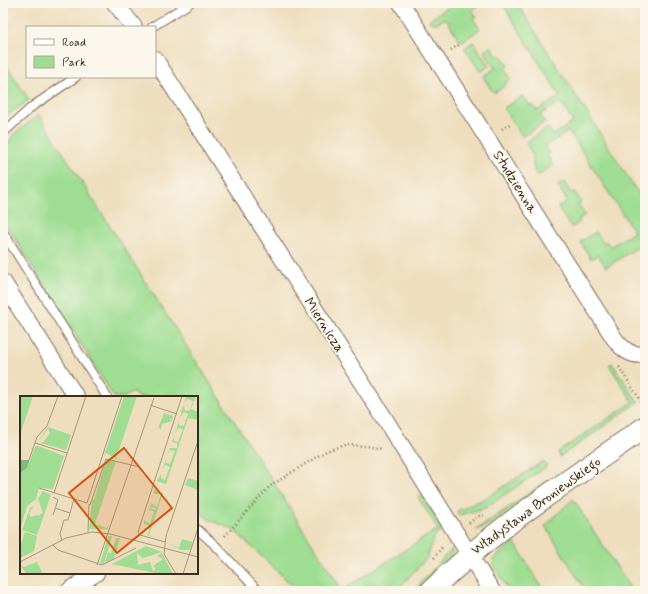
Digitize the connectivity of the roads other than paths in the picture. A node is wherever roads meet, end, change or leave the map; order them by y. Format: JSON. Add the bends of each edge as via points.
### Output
{"nodes":[{"id":1,"x":116,"y":3,"type":"edge"},
{"id":2,"x":190,"y":3,"type":"edge"},
{"id":3,"x":401,"y":3,"type":"edge"},
{"id":4,"x":133,"y":26,"type":"edge"},
{"id":5,"x":154,"y":26,"type":"edge"},
{"id":6,"x":156,"y":61,"type":"edge"},
{"id":7,"x":75,"y":78,"type":"edge"},
{"id":8,"x":3,"y":133,"type":"edge"},
{"id":9,"x":3,"y":232,"type":"edge"},
{"id":10,"x":3,"y":282,"type":"edge"},
{"id":11,"x":640,"y":354,"type":"edge"},
{"id":12,"x":75,"y":396,"type":"edge"},
{"id":13,"x":106,"y":396,"type":"edge"},
{"id":14,"x":645,"y":428,"type":"edge"},
{"id":15,"x":198,"y":530,"type":"edge"},
{"id":16,"x":470,"y":555,"type":"junction"},
{"id":17,"x":94,"y":574,"type":"edge"},
{"id":18,"x":69,"y":591,"type":"edge"},
{"id":19,"x":258,"y":591,"type":"edge"},
{"id":20,"x":431,"y":591,"type":"edge"},
{"id":21,"x":492,"y":591,"type":"edge"}],
"edges":[{"from":1,"to":4,"type":"street"},
{"from":2,"to":5,"type":"lane"},
{"from":3,"to":11,"type":"street","name":"Studzienna","via":[[608,330],[623,349]]},
{"from":6,"to":16,"type":"street","name":"Miernicza"},
{"from":7,"to":8,"type":"lane","via":[[33,106]]},
{"from":9,"to":13,"type":"lane"},
{"from":10,"to":12,"type":"street"},
{"from":14,"to":16,"type":"street","name":"Władysława Broniewskiego","via":[[502,529]]},
{"from":15,"to":19,"type":"lane"},
{"from":16,"to":20,"type":"street","name":"Władysława Broniewskiego"},
{"from":16,"to":21,"type":"street","name":"Miernicza"},
{"from":17,"to":18,"type":"street"}]}
